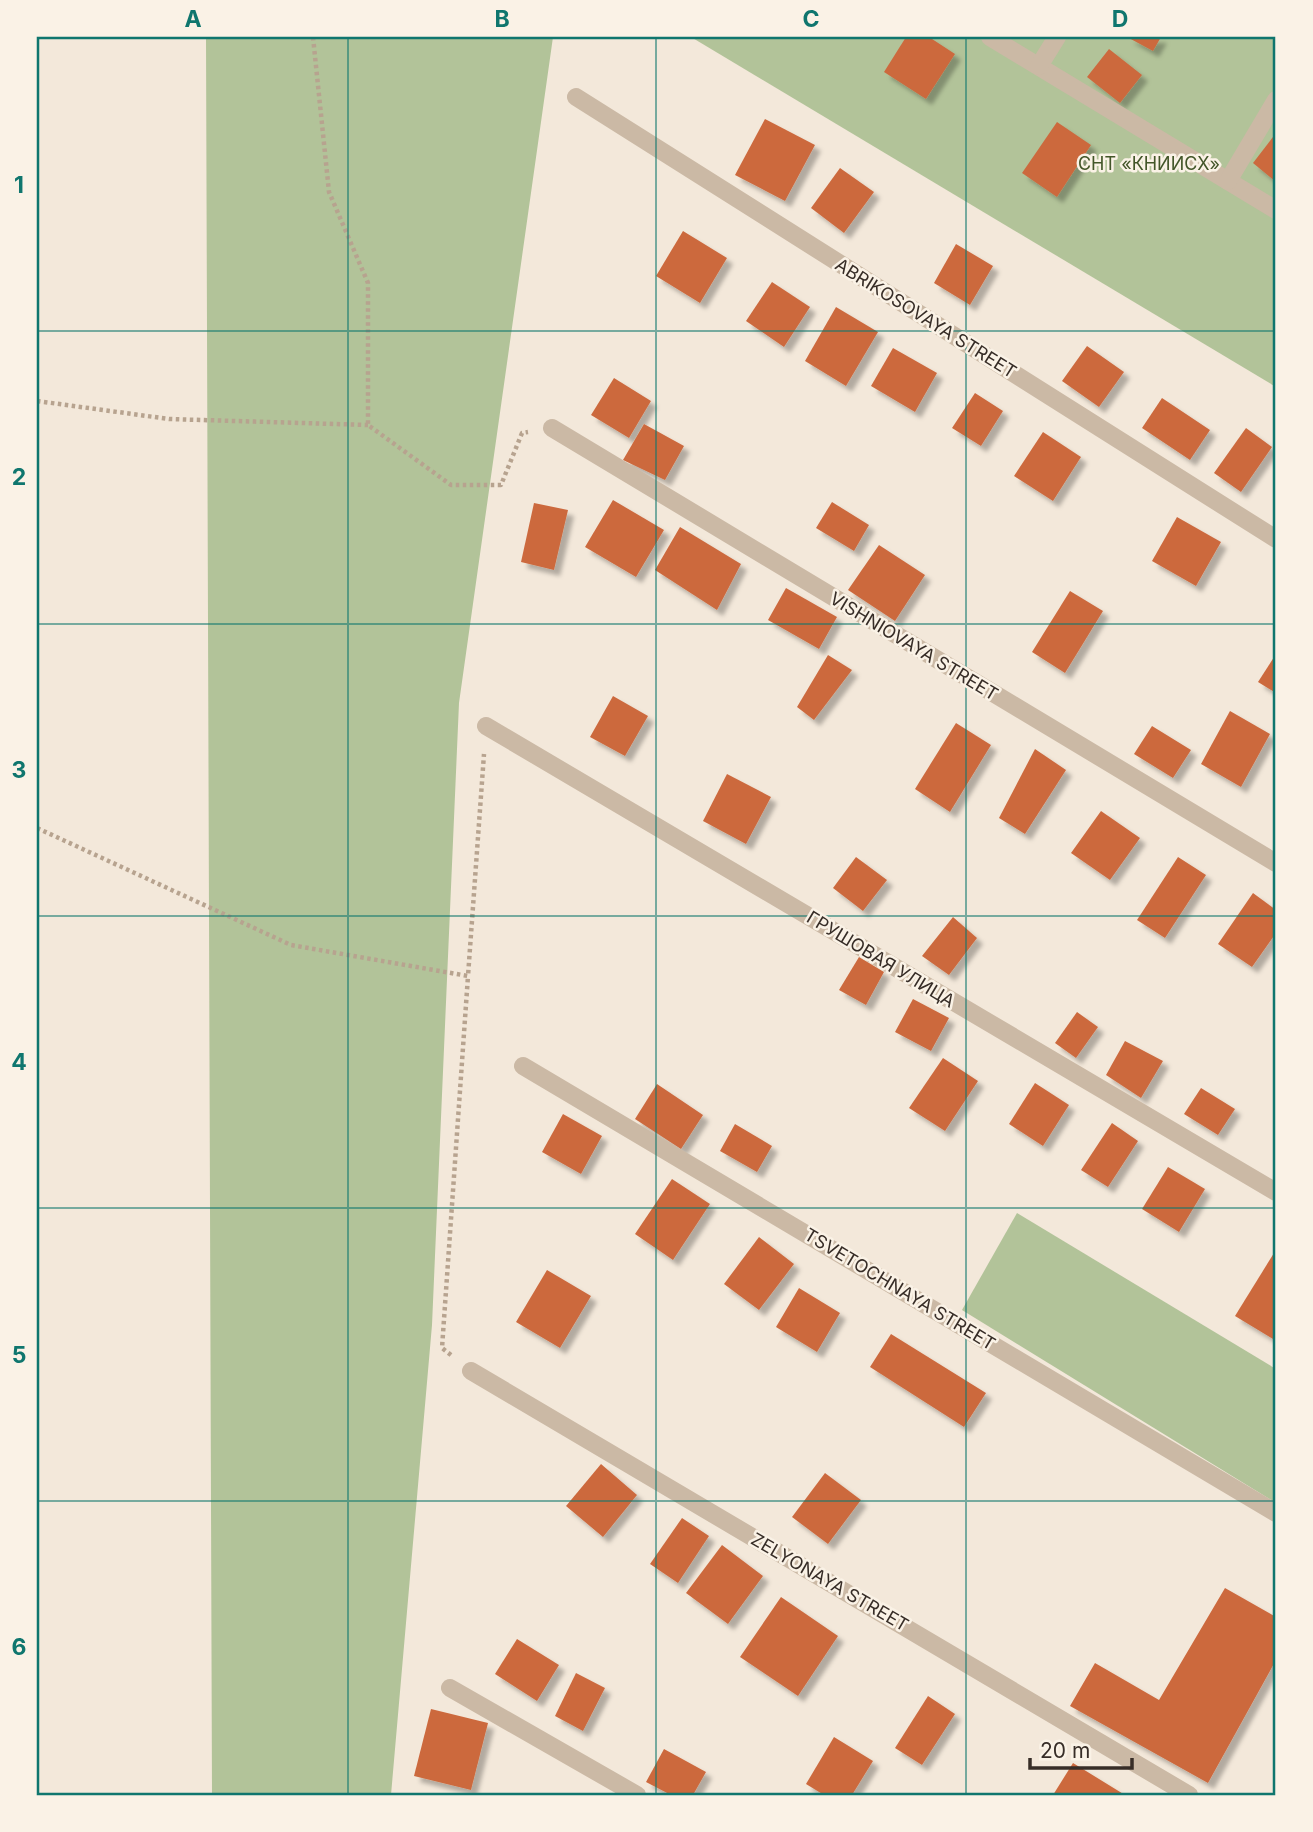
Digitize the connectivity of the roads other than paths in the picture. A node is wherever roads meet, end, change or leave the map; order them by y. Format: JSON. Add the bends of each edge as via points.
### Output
{"nodes":[{"id":1,"x":990,"y":37,"type":"edge"},
{"id":2,"x":1057,"y":37,"type":"edge"},
{"id":3,"x":1039,"y":66,"type":"junction"},
{"id":4,"x":576,"y":97,"type":"dead end"},
{"id":5,"x":1276,"y":100,"type":"edge"},
{"id":6,"x":1228,"y":181,"type":"junction"},
{"id":7,"x":1276,"y":209,"type":"edge"},
{"id":8,"x":552,"y":428,"type":"road end"},
{"id":9,"x":1276,"y":539,"type":"edge"},
{"id":10,"x":486,"y":726,"type":"road end"},
{"id":11,"x":1276,"y":863,"type":"edge"},
{"id":12,"x":523,"y":1066,"type":"dead end"},
{"id":13,"x":1276,"y":1192,"type":"edge"},
{"id":14,"x":471,"y":1371,"type":"road end"},
{"id":15,"x":1276,"y":1513,"type":"edge"},
{"id":16,"x":450,"y":1688,"type":"dead end"},
{"id":17,"x":637,"y":1795,"type":"edge"},
{"id":18,"x":1189,"y":1795,"type":"edge"}],
"edges":[{"from":1,"to":3,"type":"street"},
{"from":2,"to":3,"type":"street"},
{"from":3,"to":6,"type":"street"},
{"from":4,"to":9,"type":"street","name":"ABRIKOSOVAYA STREET"},
{"from":5,"to":6,"type":"street"},
{"from":6,"to":7,"type":"street"},
{"from":8,"to":11,"type":"street","name":"VISHNIOVAYA STREET"},
{"from":10,"to":13,"type":"street","name":"ГРУШОВАЯ УЛИЦА"},
{"from":12,"to":15,"type":"street","name":"TSVETOCHNAYA STREET"},
{"from":14,"to":18,"type":"street","name":"ZELYONAYA STREET"},
{"from":16,"to":17,"type":"street"}]}
